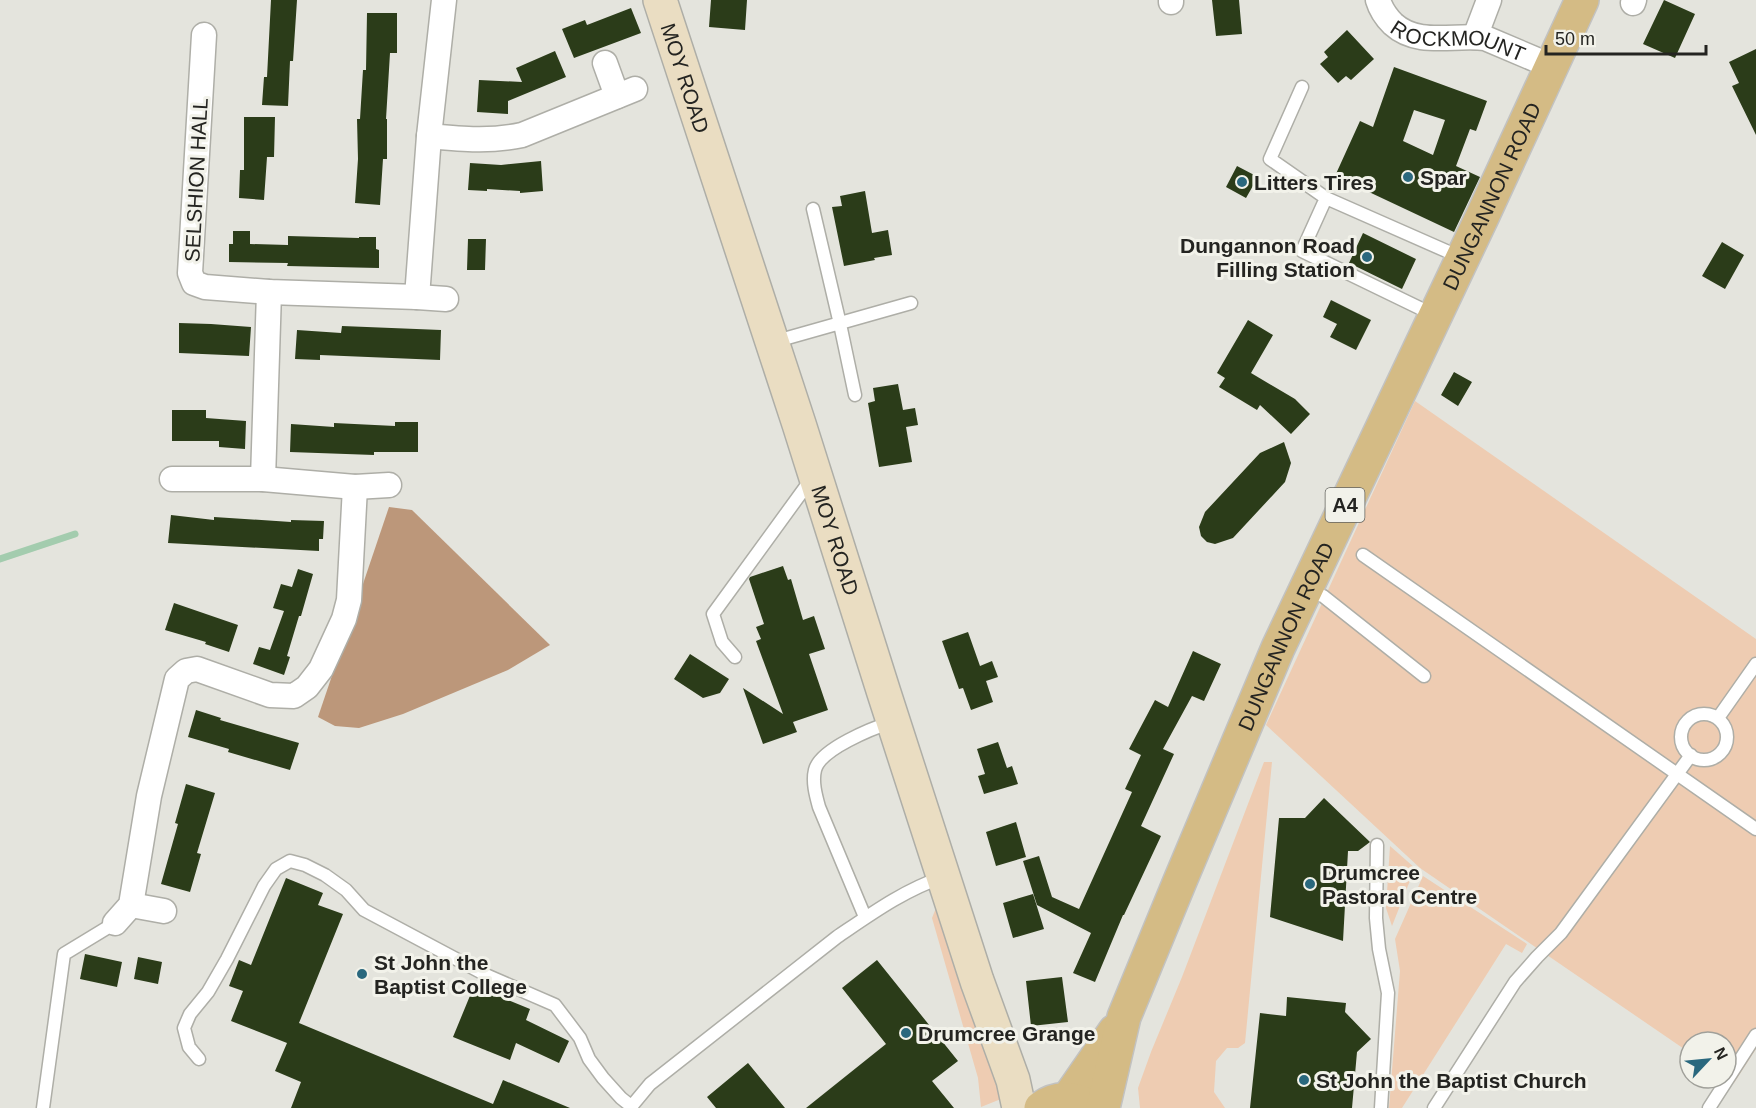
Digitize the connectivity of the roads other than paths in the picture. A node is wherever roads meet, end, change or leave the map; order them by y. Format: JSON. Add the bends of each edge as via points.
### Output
{"nodes":[{"id":1,"x":444,"y":0,"type":"edge"},
{"id":2,"x":660,"y":0,"type":"edge"},
{"id":3,"x":1378,"y":0,"type":"edge"},
{"id":4,"x":1489,"y":0,"type":"edge"},
{"id":5,"x":1582,"y":0,"type":"edge"},
{"id":6,"x":204,"y":35,"type":"dead end"},
{"id":7,"x":1475,"y":37,"type":"junction"},
{"id":8,"x":605,"y":63,"type":"dead end"},
{"id":9,"x":1551,"y":66,"type":"junction"},
{"id":10,"x":1302,"y":87,"type":"dead end"},
{"id":11,"x":429,"y":136,"type":"junction"},
{"id":12,"x":1326,"y":198,"type":"junction"},
{"id":13,"x":813,"y":209,"type":"dead end"},
{"id":14,"x":1462,"y":258,"type":"junction"},
{"id":15,"x":269,"y":292,"type":"junction"},
{"id":16,"x":417,"y":297,"type":"junction"},
{"id":17,"x":446,"y":299,"type":"dead end"},
{"id":18,"x":911,"y":303,"type":"dead end"},
{"id":19,"x":1435,"y":316,"type":"junction"},
{"id":20,"x":840,"y":324,"type":"junction"},
{"id":21,"x":772,"y":342,"type":"junction"},
{"id":22,"x":855,"y":395,"type":"dead end"},
{"id":23,"x":814,"y":474,"type":"junction"},
{"id":24,"x":172,"y":479,"type":"dead end"},
{"id":25,"x":263,"y":479,"type":"junction"},
{"id":26,"x":388,"y":485,"type":"dead end"},
{"id":27,"x":355,"y":487,"type":"junction"},
{"id":28,"x":1363,"y":555,"type":"dead end"},
{"id":29,"x":1305,"y":590,"type":"junction"},
{"id":30,"x":735,"y":657,"type":"dead end"},
{"id":31,"x":1756,"y":664,"type":"edge"},
{"id":32,"x":1424,"y":676,"type":"dead end"},
{"id":33,"x":1718,"y":718,"type":"junction"},
{"id":34,"x":893,"y":722,"type":"junction"},
{"id":35,"x":1691,"y":755,"type":"junction"},
{"id":36,"x":1677,"y":774,"type":"junction"},
{"id":37,"x":1756,"y":829,"type":"edge"},
{"id":38,"x":1377,"y":845,"type":"dead end"},
{"id":39,"x":944,"y":877,"type":"junction"},
{"id":40,"x":131,"y":905,"type":"junction"},
{"id":41,"x":164,"y":911,"type":"dead end"},
{"id":42,"x":865,"y":917,"type":"junction"},
{"id":43,"x":115,"y":923,"type":"joint"},
{"id":44,"x":1124,"y":1017,"type":"junction"},
{"id":45,"x":1756,"y":1035,"type":"edge"},
{"id":46,"x":199,"y":1059,"type":"dead end"},
{"id":47,"x":1016,"y":1094,"type":"edge"},
{"id":48,"x":1064,"y":1104,"type":"edge"},
{"id":49,"x":631,"y":1107,"type":"edge"},
{"id":50,"x":43,"y":1108,"type":"edge"},
{"id":51,"x":1103,"y":1108,"type":"edge"},
{"id":52,"x":1381,"y":1108,"type":"edge"},
{"id":53,"x":1434,"y":1108,"type":"edge"},
{"id":54,"x":1709,"y":1108,"type":"edge"}],
"edges":[{"from":1,"to":11,"type":"street"},
{"from":2,"to":21,"type":"main road","name":"MOY ROAD"},
{"from":3,"to":7,"type":"street","name":"ROCKMOUNT","via":[[1389,20],[1411,35]]},
{"from":4,"to":7,"type":"street"},
{"from":5,"to":9,"type":"main road","name":"DUNGANNON ROAD","number":"A4"},
{"from":6,"to":15,"type":"street","name":"SELSHION HALL","via":[[190,273],[194,284],[206,287]]},
{"from":7,"to":9,"type":"street","name":"ROCKMOUNT"},
{"from":8,"to":11,"type":"street","via":[[626,93],[502,140]]},
{"from":9,"to":14,"type":"main road","name":"DUNGANNON ROAD","number":"A4"},
{"from":10,"to":12,"type":"lane","via":[[1270,159]]},
{"from":11,"to":16,"type":"street"},
{"from":12,"to":14,"type":"lane"},
{"from":12,"to":19,"type":"lane","via":[[1302,251]]},
{"from":13,"to":20,"type":"lane"},
{"from":14,"to":19,"type":"main road","name":"DUNGANNON ROAD","number":"A4"},
{"from":15,"to":16,"type":"street","name":"SELSHION HALL"},
{"from":15,"to":25,"type":"street"},
{"from":16,"to":17,"type":"street","name":"SELSHION HALL"},
{"from":18,"to":20,"type":"lane"},
{"from":19,"to":29,"type":"main road","name":"DUNGANNON ROAD","number":"A4"},
{"from":20,"to":21,"type":"lane"},
{"from":20,"to":22,"type":"lane"},
{"from":21,"to":23,"type":"main road","name":"MOY ROAD"},
{"from":23,"to":30,"type":"lane","via":[[713,614],[722,642]]},
{"from":23,"to":34,"type":"main road","name":"MOY ROAD"},
{"from":24,"to":25,"type":"street"},
{"from":25,"to":27,"type":"street"},
{"from":26,"to":27,"type":"street"},
{"from":27,"to":40,"type":"street","via":[[349,600],[321,669],[307,687],[294,696],[270,695],[197,669],[186,671],[177,679],[149,796]]},
{"from":28,"to":36,"type":"lane"},
{"from":29,"to":32,"type":"lane","via":[[1323,596]]},
{"from":29,"to":44,"type":"main road","name":"DUNGANNON ROAD","number":"A4"},
{"from":31,"to":33,"type":"lane"},
{"from":33,"to":35,"type":"lane","via":[[1704,714],[1686,723],[1683,744]]},
{"from":33,"to":35,"type":"lane","via":[[1727,731],[1725,747],[1706,760]]},
{"from":34,"to":39,"type":"main road","name":"MOY ROAD"},
{"from":34,"to":42,"type":"lane","via":[[872,728],[826,754],[814,769],[819,807]]},
{"from":35,"to":36,"type":"lane"},
{"from":36,"to":37,"type":"lane"},
{"from":36,"to":53,"type":"lane","via":[[1561,933],[1515,982]]},
{"from":38,"to":52,"type":"lane","via":[[1376,918],[1388,993]]},
{"from":39,"to":42,"type":"lane","via":[[915,887]]},
{"from":39,"to":47,"type":"main road","name":"MOY ROAD"},
{"from":40,"to":41,"type":"street"},
{"from":40,"to":43,"type":"street"},
{"from":42,"to":49,"type":"lane","via":[[650,1084]]},
{"from":43,"to":50,"type":"lane","via":[[64,954]]},
{"from":44,"to":48,"type":"main road","name":"DUNGANNON ROAD","number":"A4"},
{"from":44,"to":51,"type":"main road","name":"DUNGANNON ROAD","number":"A4"},
{"from":45,"to":54,"type":"lane"},
{"from":46,"to":49,"type":"lane","via":[[189,1047],[184,1028],[190,1014],[228,959],[264,886],[276,868],[290,861],[325,875],[364,910],[555,1005],[603,1078]]},
{"from":47,"to":48,"type":"main road","name":"MOY ROAD"}]}
